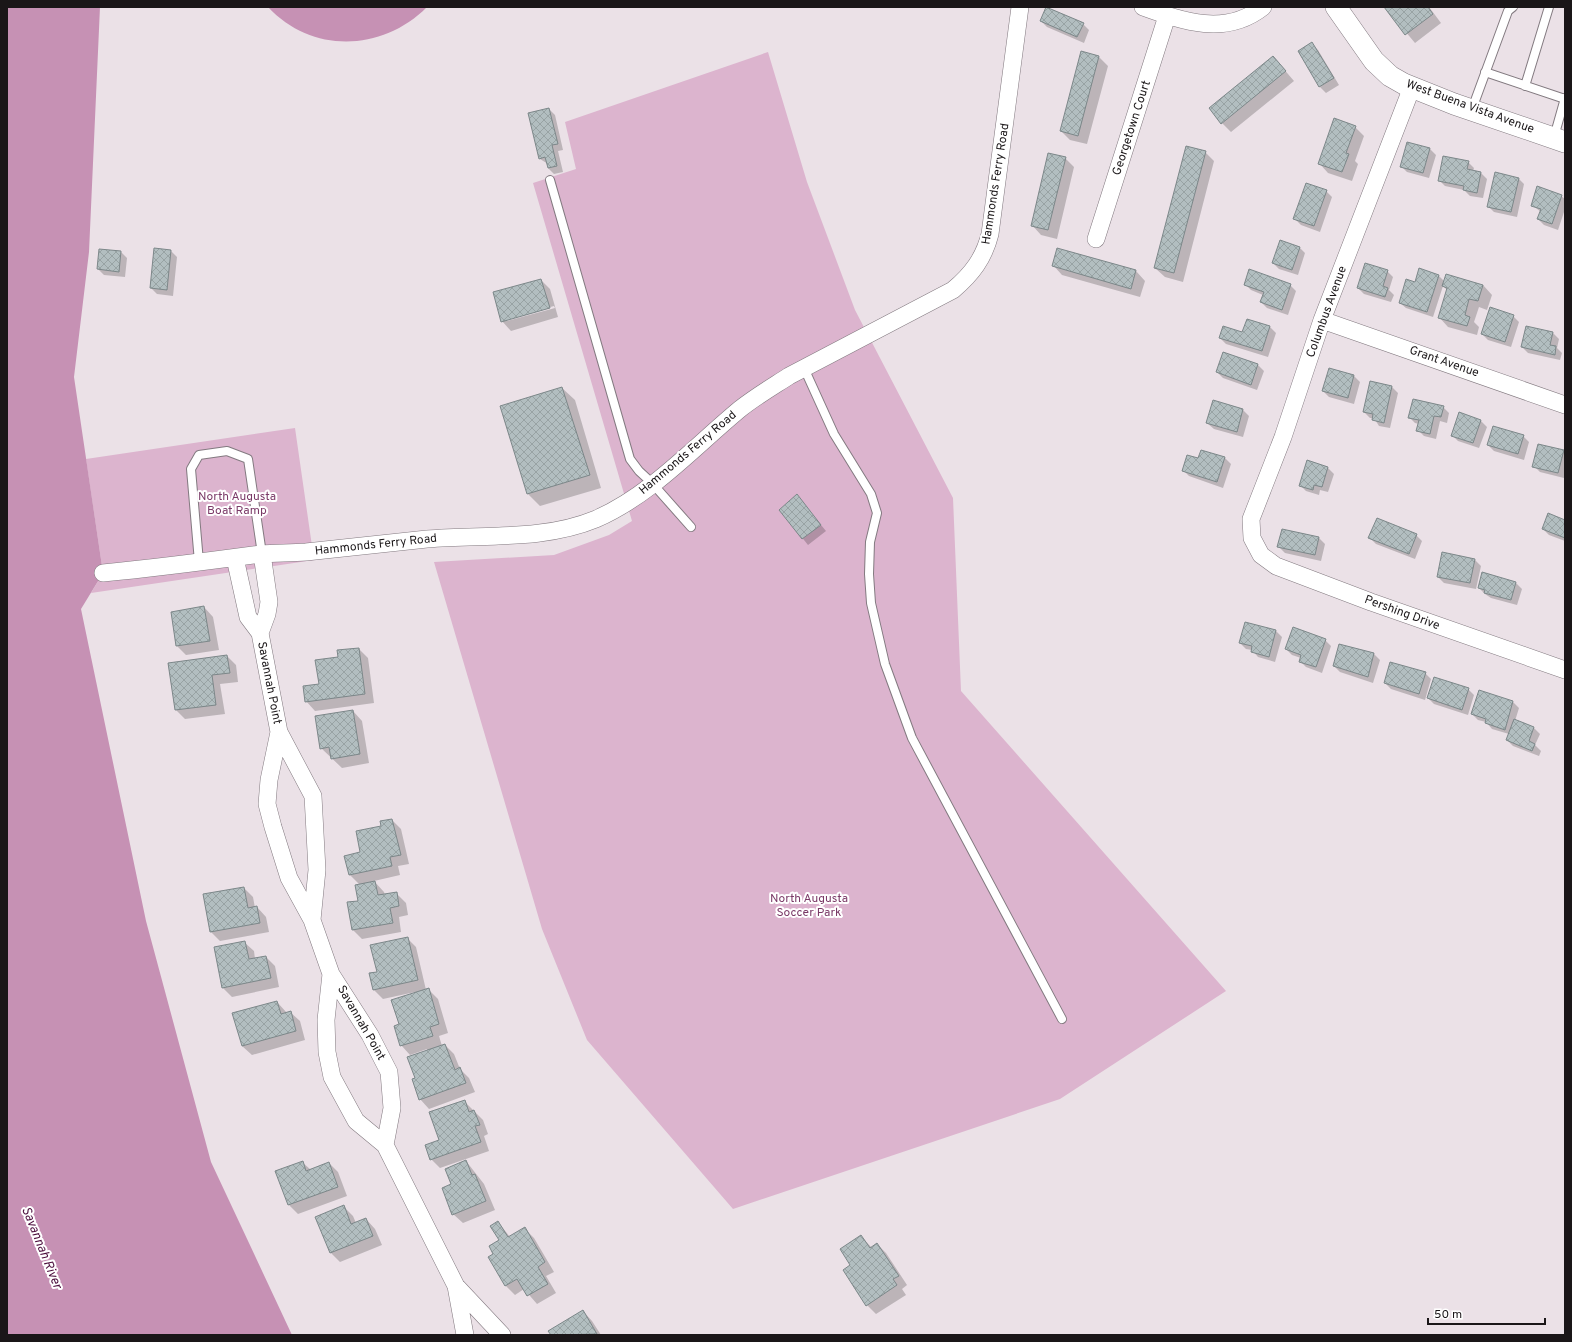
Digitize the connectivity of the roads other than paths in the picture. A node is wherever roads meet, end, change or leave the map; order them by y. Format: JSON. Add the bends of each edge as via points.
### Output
{"nodes":[{"id":1,"x":1020,"y":7,"type":"edge"},
{"id":2,"x":1143,"y":7,"type":"edge"},
{"id":3,"x":1263,"y":7,"type":"edge"},
{"id":4,"x":1336,"y":7,"type":"edge"},
{"id":5,"x":1513,"y":7,"type":"edge"},
{"id":6,"x":1549,"y":7,"type":"edge"},
{"id":7,"x":1167,"y":16,"type":"junction"},
{"id":8,"x":1485,"y":72,"type":"junction"},
{"id":9,"x":1525,"y":86,"type":"junction"},
{"id":10,"x":1412,"y":88,"type":"junction"},
{"id":11,"x":1565,"y":99,"type":"edge"},
{"id":12,"x":1472,"y":109,"type":"junction"},
{"id":13,"x":1559,"y":140,"type":"edge"},
{"id":14,"x":550,"y":180,"type":"dead end"},
{"id":15,"x":1096,"y":239,"type":"dead end"},
{"id":16,"x":1322,"y":320,"type":"junction"},
{"id":17,"x":804,"y":368,"type":"junction"},
{"id":18,"x":1565,"y":405,"type":"edge"},
{"id":19,"x":652,"y":483,"type":"junction"},
{"id":20,"x":691,"y":528,"type":"dead end"},
{"id":21,"x":1252,"y":538,"type":"joint"},
{"id":22,"x":262,"y":554,"type":"junction"},
{"id":23,"x":234,"y":558,"type":"junction"},
{"id":24,"x":199,"y":562,"type":"junction"},
{"id":25,"x":103,"y":573,"type":"dead end"},
{"id":26,"x":260,"y":633,"type":"junction"},
{"id":27,"x":1565,"y":670,"type":"edge"},
{"id":28,"x":279,"y":732,"type":"junction"},
{"id":29,"x":312,"y":920,"type":"junction"},
{"id":30,"x":331,"y":974,"type":"junction"},
{"id":31,"x":1062,"y":1018,"type":"dead end"},
{"id":32,"x":385,"y":1145,"type":"junction"},
{"id":33,"x":456,"y":1286,"type":"junction"},
{"id":34,"x":465,"y":1335,"type":"edge"},
{"id":35,"x":502,"y":1335,"type":"edge"}],
"edges":[{"from":1,"to":17,"type":"street","name":"Hammonds Ferry Road","via":[[990,234],[981,260],[953,290]]},
{"from":2,"to":7,"type":"street"},
{"from":3,"to":7,"type":"street","via":[[1243,18],[1214,24],[1184,22]]},
{"from":4,"to":10,"type":"street","name":"West Buena Vista Avenue","via":[[1374,61],[1390,76]]},
{"from":5,"to":8,"type":"lane","via":[[1508,11]]},
{"from":6,"to":9,"type":"lane"},
{"from":7,"to":15,"type":"street","name":"Georgetown Court"},
{"from":8,"to":9,"type":"lane"},
{"from":8,"to":12,"type":"lane"},
{"from":9,"to":11,"type":"lane"},
{"from":10,"to":12,"type":"street","name":"West Buena Vista Avenue"},
{"from":10,"to":16,"type":"street","name":"Columbus Avenue"},
{"from":11,"to":13,"type":"lane"},
{"from":12,"to":13,"type":"street","name":"West Buena Vista Avenue"},
{"from":14,"to":19,"type":"lane","via":[[630,459]]},
{"from":16,"to":18,"type":"street","name":"Grant Avenue"},
{"from":16,"to":21,"type":"street","name":"Columbus Avenue","via":[[1283,437],[1251,519]]},
{"from":17,"to":19,"type":"street","name":"Hammonds Ferry Road","via":[[740,410]]},
{"from":17,"to":31,"type":"lane","via":[[834,434],[871,494],[877,513],[870,542],[871,604],[886,664],[912,738]]},
{"from":19,"to":20,"type":"lane"},
{"from":19,"to":22,"type":"street","name":"Hammonds Ferry Road","via":[[616,509],[576,526],[556,531]]},
{"from":21,"to":27,"type":"street","name":"Pershing Drive","via":[[1261,555],[1276,566]]},
{"from":22,"to":23,"type":"street","name":"Hammonds Ferry Road"},
{"from":22,"to":24,"type":"lane","via":[[248,459],[227,451],[198,455],[191,469]]},
{"from":22,"to":26,"type":"street","name":"Savannah Point","via":[[269,602],[268,614]]},
{"from":23,"to":24,"type":"street","name":"Hammonds Ferry Road"},
{"from":23,"to":26,"type":"street","name":"Savannah Point","via":[[248,616]]},
{"from":24,"to":25,"type":"street","name":"Hammonds Ferry Road"},
{"from":26,"to":28,"type":"street","name":"Savannah Point"},
{"from":28,"to":29,"type":"street","name":"Savannah Point","via":[[313,796],[317,870]]},
{"from":28,"to":29,"type":"street","name":"Savannah Point","via":[[269,780],[268,804],[289,878]]},
{"from":29,"to":30,"type":"street","name":"Savannah Point"},
{"from":30,"to":32,"type":"street","name":"Savannah Point","via":[[370,1035],[389,1072],[392,1108]]},
{"from":30,"to":32,"type":"street","name":"Savannah Point","via":[[326,1020],[332,1077],[356,1121]]},
{"from":32,"to":33,"type":"street","name":"Savannah Point"},
{"from":33,"to":34,"type":"street","name":"Savannah Point"},
{"from":33,"to":35,"type":"street","name":"Savannah Point"}]}
